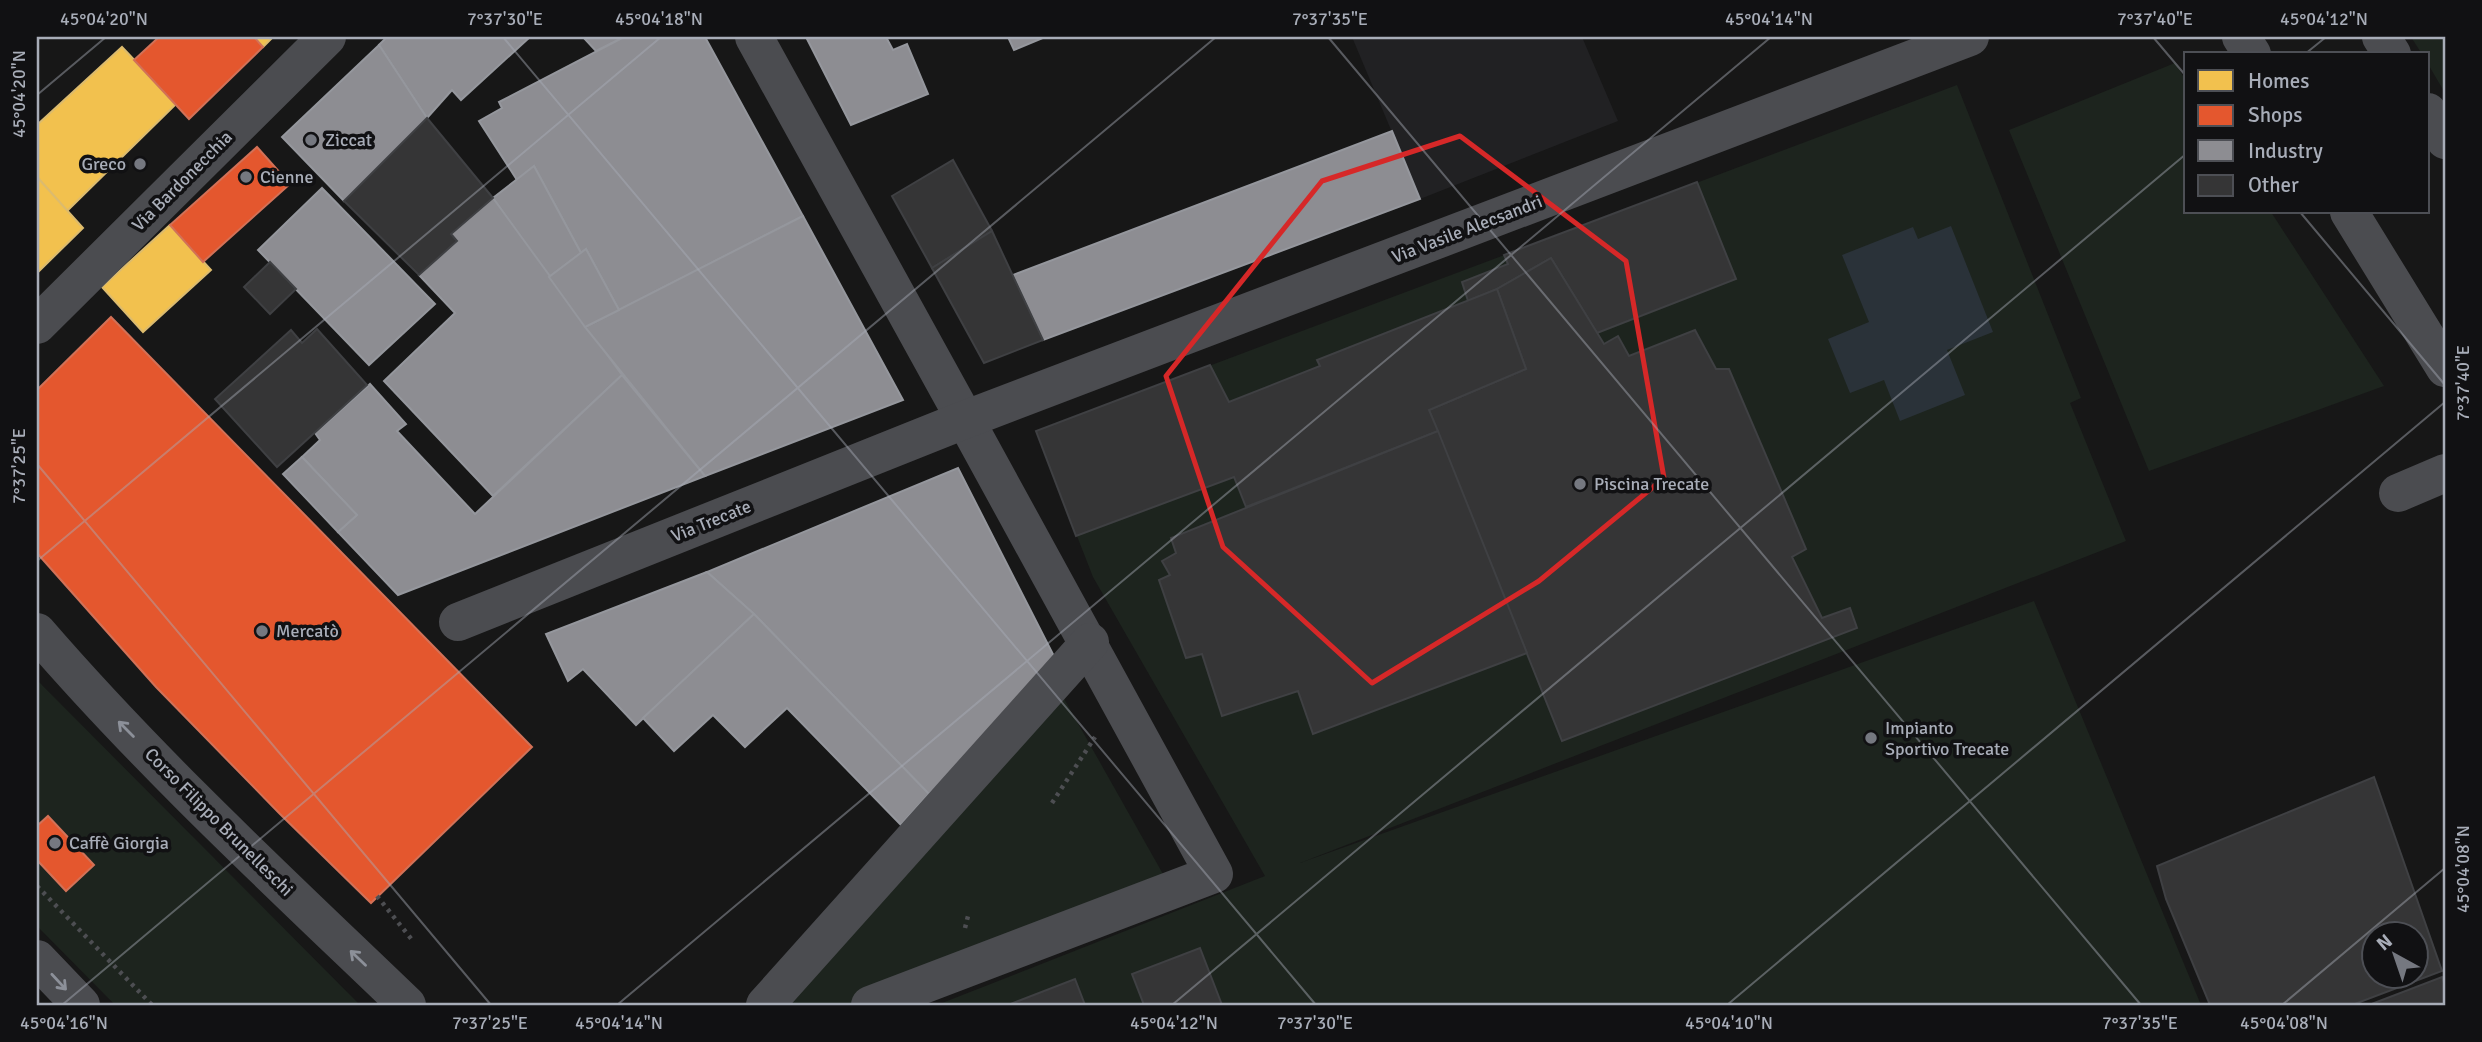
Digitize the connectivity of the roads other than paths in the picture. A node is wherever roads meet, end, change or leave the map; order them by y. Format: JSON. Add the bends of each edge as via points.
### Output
{"nodes":[{"id":1,"x":327,"y":37,"type":"edge"},
{"id":2,"x":754,"y":37,"type":"edge"},
{"id":3,"x":1970,"y":37,"type":"edge"},
{"id":4,"x":2241,"y":37,"type":"edge"},
{"id":5,"x":2381,"y":37,"type":"edge"},
{"id":6,"x":2251,"y":52,"type":"edge"},
{"id":7,"x":2391,"y":52,"type":"edge"},
{"id":8,"x":2430,"y":115,"type":"edge"},
{"id":9,"x":2445,"y":140,"type":"edge"},
{"id":10,"x":2350,"y":214,"type":"edge"},
{"id":11,"x":37,"y":325,"type":"edge"},
{"id":12,"x":2445,"y":368,"type":"edge"},
{"id":13,"x":964,"y":421,"type":"junction"},
{"id":14,"x":2445,"y":473,"type":"edge"},
{"id":15,"x":2398,"y":493,"type":"dead end"},
{"id":16,"x":458,"y":622,"type":"dead end"},
{"id":17,"x":37,"y":632,"type":"edge"},
{"id":18,"x":1090,"y":642,"type":"junction"},
{"id":19,"x":37,"y":959,"type":"edge"},
{"id":20,"x":81,"y":1005,"type":"edge"},
{"id":21,"x":407,"y":1005,"type":"edge"},
{"id":22,"x":765,"y":1005,"type":"edge"},
{"id":23,"x":870,"y":1005,"type":"edge"}],
"edges":[{"from":1,"to":11,"type":"street","name":"Via Bardonecchia"},
{"from":2,"to":13,"type":"street"},
{"from":3,"to":13,"type":"street","name":"Via Vasile Alecsandri"},
{"from":4,"to":6,"type":"street"},
{"from":5,"to":7,"type":"street"},
{"from":8,"to":9,"type":"street"},
{"from":10,"to":12,"type":"street"},
{"from":13,"to":16,"type":"street","name":"Via Trecate"},
{"from":13,"to":18,"type":"street"},
{"from":14,"to":15,"type":"street"},
{"from":21,"to":17,"type":"street","name":"Corso Filippo Brunelleschi","one_way":true,"via":[[167,770]]},
{"from":18,"to":22,"type":"street"},
{"from":18,"to":23,"type":"street","via":[[1214,874]]},
{"from":19,"to":20,"type":"street","one_way":true}]}
